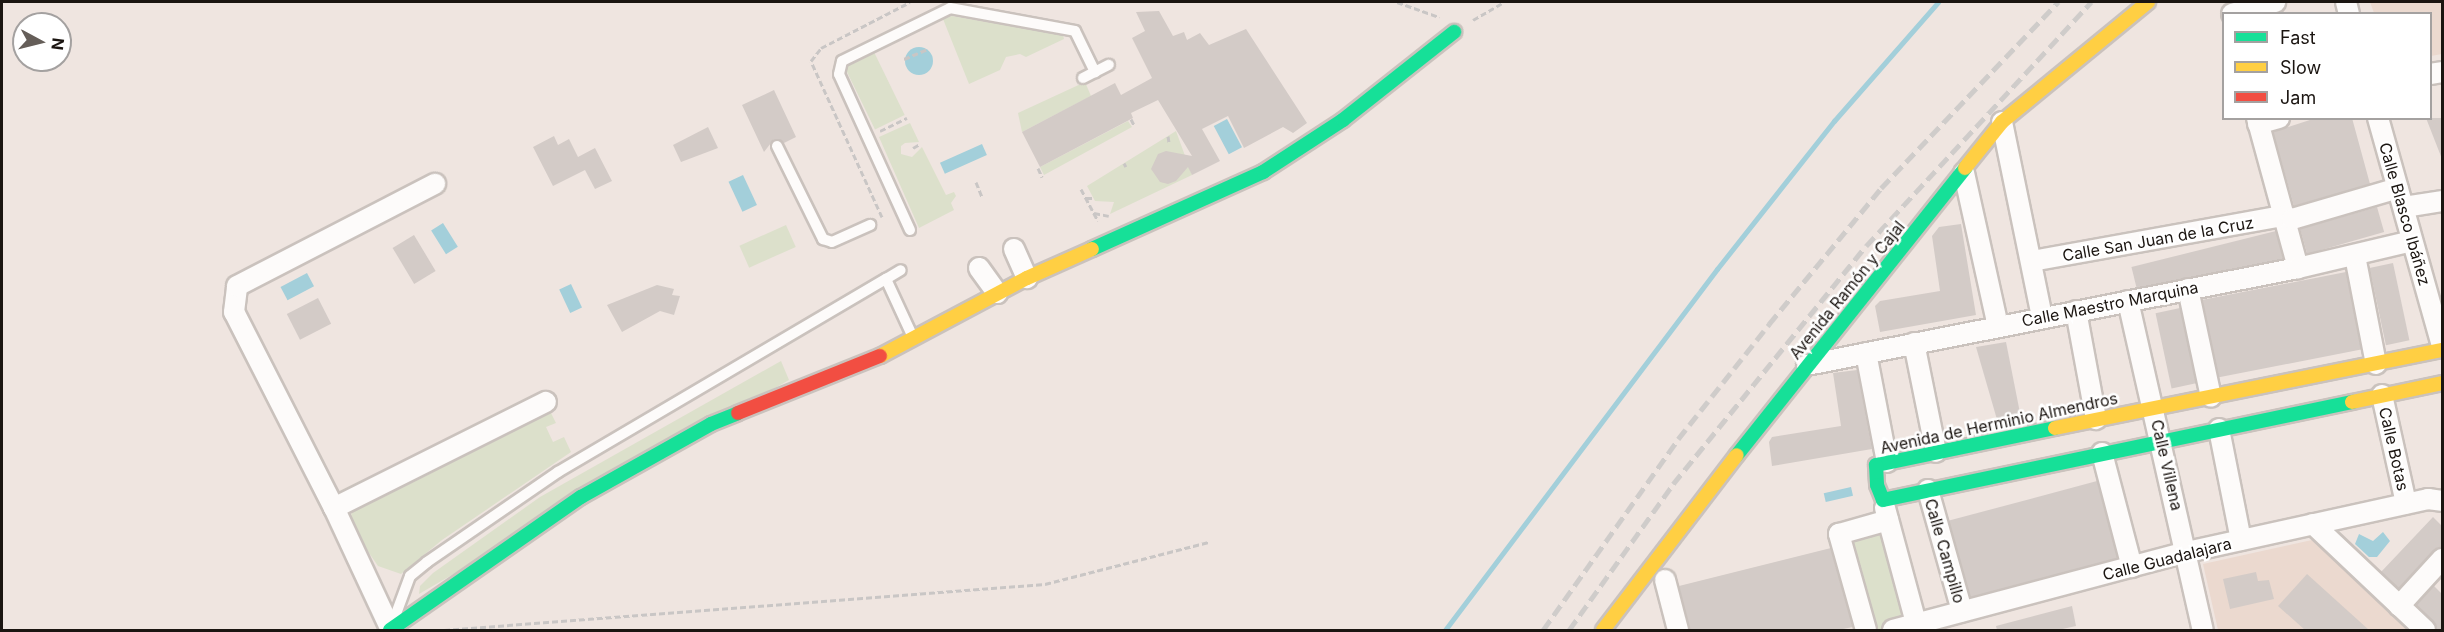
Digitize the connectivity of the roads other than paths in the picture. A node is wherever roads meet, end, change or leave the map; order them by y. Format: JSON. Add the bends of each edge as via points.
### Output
{"nodes":[{"id":1,"x":2148,"y":2,"type":"edge"},
{"id":2,"x":2275,"y":2,"type":"edge"},
{"id":3,"x":2239,"y":12,"type":"edge"},
{"id":4,"x":1454,"y":32,"type":"dead end"},
{"id":5,"x":1109,"y":65,"type":"dead end"},
{"id":6,"x":1095,"y":72,"type":"junction"},
{"id":7,"x":1083,"y":78,"type":"dead end"},
{"id":8,"x":2379,"y":120,"type":"edge"},
{"id":9,"x":2257,"y":121,"type":"edge"},
{"id":10,"x":2002,"y":122,"type":"junction"},
{"id":11,"x":777,"y":146,"type":"dead end"},
{"id":12,"x":1964,"y":173,"type":"junction"},
{"id":13,"x":435,"y":184,"type":"dead end"},
{"id":14,"x":2401,"y":198,"type":"junction"},
{"id":15,"x":2442,"y":201,"type":"edge"},
{"id":16,"x":2283,"y":216,"type":"junction"},
{"id":17,"x":870,"y":225,"type":"dead end"},
{"id":18,"x":910,"y":230,"type":"dead end"},
{"id":19,"x":2412,"y":241,"type":"junction"},
{"id":20,"x":1014,"y":249,"type":"dead end"},
{"id":21,"x":2355,"y":256,"type":"junction"},
{"id":22,"x":2032,"y":261,"type":"junction"},
{"id":23,"x":979,"y":268,"type":"dead end"},
{"id":24,"x":2298,"y":268,"type":"junction"},
{"id":25,"x":901,"y":270,"type":"dead end"},
{"id":26,"x":1027,"y":278,"type":"junction"},
{"id":27,"x":886,"y":279,"type":"junction"},
{"id":28,"x":2188,"y":289,"type":"junction"},
{"id":29,"x":997,"y":293,"type":"junction"},
{"id":30,"x":2128,"y":301,"type":"junction"},
{"id":31,"x":2076,"y":311,"type":"junction"},
{"id":32,"x":2042,"y":317,"type":"junction"},
{"id":33,"x":1998,"y":326,"type":"junction"},
{"id":34,"x":913,"y":336,"type":"junction"},
{"id":35,"x":1914,"y":343,"type":"junction"},
{"id":36,"x":2442,"y":345,"type":"edge"},
{"id":37,"x":2442,"y":351,"type":"edge"},
{"id":38,"x":1866,"y":353,"type":"junction"},
{"id":39,"x":2376,"y":364,"type":"junction"},
{"id":40,"x":1807,"y":365,"type":"junction"},
{"id":41,"x":2442,"y":383,"type":"edge"},
{"id":42,"x":2382,"y":395,"type":"junction"},
{"id":43,"x":2211,"y":397,"type":"junction"},
{"id":44,"x":546,"y":402,"type":"dead end"},
{"id":45,"x":2153,"y":408,"type":"junction"},
{"id":46,"x":2096,"y":419,"type":"junction"},
{"id":47,"x":2219,"y":429,"type":"junction"},
{"id":48,"x":2161,"y":441,"type":"junction"},
{"id":49,"x":1936,"y":452,"type":"junction"},
{"id":50,"x":2102,"y":453,"type":"junction"},
{"id":51,"x":1887,"y":462,"type":"junction"},
{"id":52,"x":1928,"y":490,"type":"junction"},
{"id":53,"x":1883,"y":500,"type":"junction"},
{"id":54,"x":2442,"y":500,"type":"edge"},
{"id":55,"x":2406,"y":503,"type":"junction"},
{"id":56,"x":334,"y":508,"type":"junction"},
{"id":57,"x":1888,"y":520,"type":"junction"},
{"id":58,"x":2313,"y":524,"type":"junction"},
{"id":59,"x":2241,"y":540,"type":"junction"},
{"id":60,"x":2187,"y":552,"type":"junction"},
{"id":61,"x":2442,"y":559,"type":"edge"},
{"id":62,"x":2132,"y":567,"type":"junction"},
{"id":63,"x":1665,"y":580,"type":"dead end"},
{"id":64,"x":2399,"y":606,"type":"junction"},
{"id":65,"x":1962,"y":611,"type":"junction"},
{"id":66,"x":1917,"y":627,"type":"edge"},
{"id":67,"x":391,"y":630,"type":"edge"},
{"id":68,"x":1603,"y":630,"type":"edge"},
{"id":69,"x":1678,"y":630,"type":"edge"},
{"id":70,"x":1866,"y":630,"type":"edge"},
{"id":71,"x":1893,"y":630,"type":"edge"},
{"id":72,"x":2203,"y":630,"type":"edge"},
{"id":73,"x":2425,"y":630,"type":"edge"}],
"edges":[{"from":1,"to":10,"type":"street","name":"Avenida Ramón y Cajal"},
{"from":2,"to":3,"type":"street"},
{"from":4,"to":26,"type":"street","via":[[1296,153],[1233,186]]},
{"from":5,"to":6,"type":"lane"},
{"from":6,"to":7,"type":"lane"},
{"from":6,"to":18,"type":"lane","via":[[1075,31],[950,8],[842,61],[839,74]]},
{"from":8,"to":14,"type":"street","name":"Calle Blasco Ibáñez"},
{"from":9,"to":16,"type":"street"},
{"from":10,"to":12,"type":"street","name":"Avenida Ramón y Cajal"},
{"from":10,"to":22,"type":"street"},
{"from":11,"to":17,"type":"lane","via":[[823,239],[832,242]]},
{"from":12,"to":33,"type":"street"},
{"from":12,"to":40,"type":"street","name":"Avenida Ramón y Cajal"},
{"from":13,"to":56,"type":"street","via":[[237,286],[234,312]]},
{"from":14,"to":15,"type":"street","name":"Calle San Juan de la Cruz"},
{"from":14,"to":16,"type":"street","name":"Calle San Juan de la Cruz","via":[[2292,219]]},
{"from":14,"to":19,"type":"street","name":"Calle Blasco Ibáñez"},
{"from":16,"to":22,"type":"street","name":"Calle San Juan de la Cruz"},
{"from":16,"to":24,"type":"street"},
{"from":19,"to":21,"type":"street","name":"Calle Maestro Marquina"},
{"from":19,"to":36,"type":"street","name":"Calle Blasco Ibáñez"},
{"from":20,"to":26,"type":"street"},
{"from":21,"to":24,"type":"street","name":"Calle Maestro Marquina"},
{"from":21,"to":39,"type":"street"},
{"from":22,"to":32,"type":"street"},
{"from":23,"to":29,"type":"street"},
{"from":24,"to":28,"type":"street","name":"Calle Maestro Marquina"},
{"from":25,"to":27,"type":"lane"},
{"from":26,"to":29,"type":"street"},
{"from":27,"to":34,"type":"lane"},
{"from":27,"to":67,"type":"lane","via":[[558,472],[427,562],[410,576]]},
{"from":28,"to":30,"type":"street","name":"Calle Maestro Marquina"},
{"from":28,"to":43,"type":"street"},
{"from":29,"to":34,"type":"street"},
{"from":30,"to":31,"type":"street","name":"Calle Maestro Marquina"},
{"from":30,"to":45,"type":"street","name":"Calle Villena"},
{"from":31,"to":32,"type":"street","name":"Calle Maestro Marquina"},
{"from":31,"to":46,"type":"street"},
{"from":32,"to":33,"type":"street","name":"Calle Maestro Marquina"},
{"from":33,"to":35,"type":"street","name":"Calle Maestro Marquina"},
{"from":34,"to":67,"type":"street","via":[[672,444],[581,497]]},
{"from":35,"to":38,"type":"street","name":"Calle Maestro Marquina"},
{"from":35,"to":49,"type":"street"},
{"from":37,"to":39,"type":"street","name":"Avenida de Herminio Almendros"},
{"from":38,"to":40,"type":"street","name":"Calle Maestro Marquina"},
{"from":38,"to":51,"type":"street"},
{"from":39,"to":43,"type":"street","name":"Avenida de Herminio Almendros"},
{"from":40,"to":68,"type":"street","name":"Avenida Ramón y Cajal"},
{"from":41,"to":42,"type":"street"},
{"from":42,"to":47,"type":"street"},
{"from":42,"to":55,"type":"street","name":"Calle Botas"},
{"from":43,"to":45,"type":"street","name":"Avenida de Herminio Almendros"},
{"from":44,"to":56,"type":"street"},
{"from":45,"to":46,"type":"street","name":"Avenida de Herminio Almendros"},
{"from":45,"to":48,"type":"street","name":"Calle Villena"},
{"from":46,"to":49,"type":"street","name":"Avenida de Herminio Almendros"},
{"from":47,"to":48,"type":"street"},
{"from":47,"to":59,"type":"street"},
{"from":48,"to":50,"type":"street"},
{"from":48,"to":60,"type":"street","name":"Calle Villena"},
{"from":49,"to":51,"type":"street","name":"Avenida de Herminio Almendros"},
{"from":50,"to":52,"type":"street"},
{"from":50,"to":62,"type":"street"},
{"from":51,"to":53,"type":"street","name":"Avenida de Herminio Almendros","via":[[1876,465]]},
{"from":52,"to":53,"type":"street"},
{"from":52,"to":65,"type":"street","name":"Calle Campillo"},
{"from":53,"to":57,"type":"street"},
{"from":54,"to":55,"type":"street","name":"Calle Guadalajara"},
{"from":55,"to":58,"type":"street","name":"Calle Guadalajara"},
{"from":56,"to":67,"type":"street"},
{"from":57,"to":66,"type":"street"},
{"from":57,"to":70,"type":"street","via":[[1839,534]]},
{"from":58,"to":59,"type":"street","name":"Calle Guadalajara"},
{"from":58,"to":64,"type":"street"},
{"from":59,"to":60,"type":"street","name":"Calle Guadalajara"},
{"from":60,"to":62,"type":"street","name":"Calle Guadalajara"},
{"from":60,"to":72,"type":"street","name":"Calle Villena"},
{"from":61,"to":64,"type":"street"},
{"from":62,"to":65,"type":"street","name":"Calle Guadalajara"},
{"from":63,"to":69,"type":"street"},
{"from":64,"to":73,"type":"street"},
{"from":65,"to":66,"type":"street","name":"Calle Guadalajara"},
{"from":66,"to":71,"type":"street","name":"Calle Guadalajara"}]}
